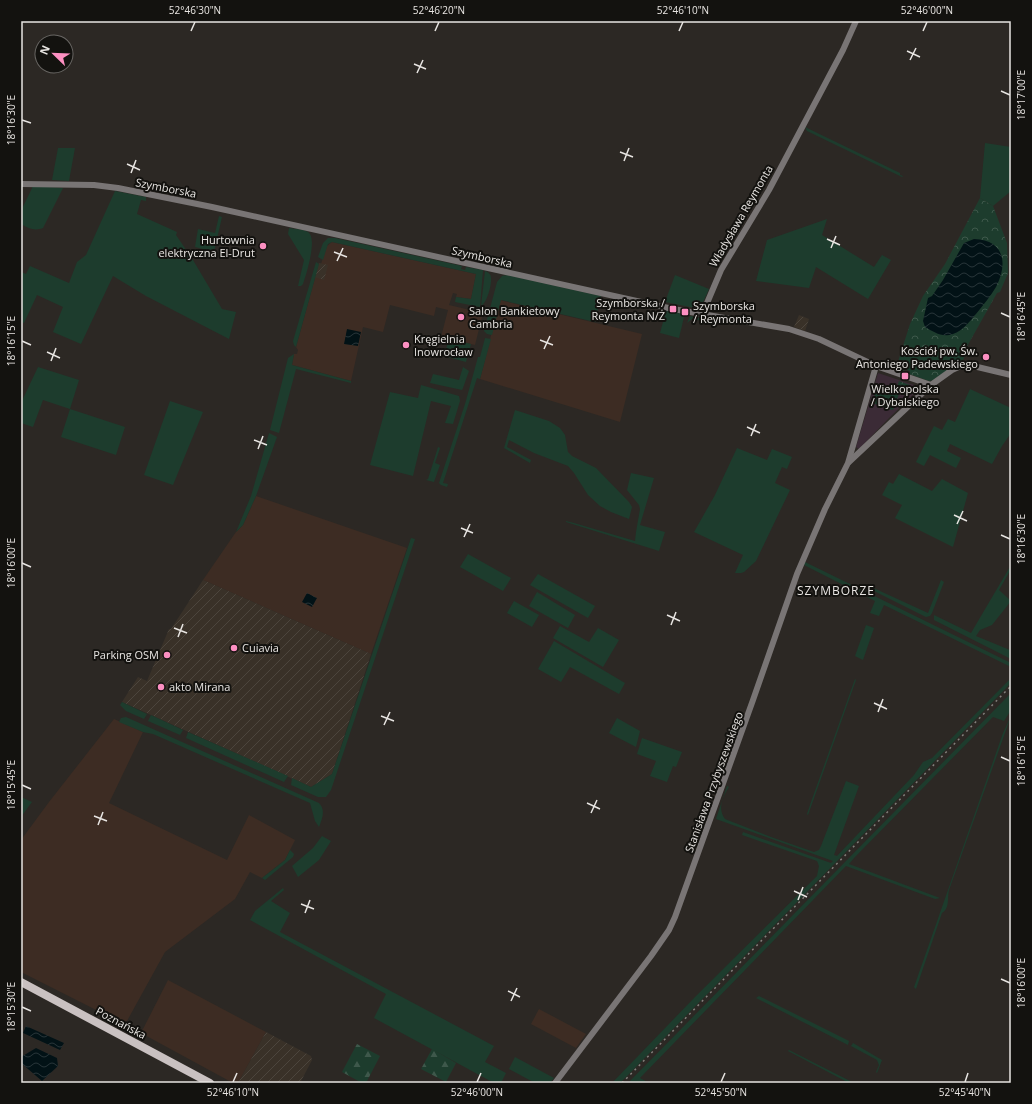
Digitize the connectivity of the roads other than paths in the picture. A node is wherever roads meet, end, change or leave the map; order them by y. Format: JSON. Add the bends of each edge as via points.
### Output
{"nodes":[{"id":1,"x":856,"y":21,"type":"edge"},
{"id":2,"x":21,"y":184,"type":"edge"},
{"id":3,"x":702,"y":315,"type":"junction"},
{"id":4,"x":876,"y":366,"type":"junction"},
{"id":5,"x":1011,"y":374,"type":"edge"},
{"id":6,"x":931,"y":385,"type":"junction"},
{"id":7,"x":848,"y":463,"type":"junction"},
{"id":8,"x":21,"y":982,"type":"edge"},
{"id":9,"x":210,"y":1083,"type":"edge"},
{"id":10,"x":555,"y":1083,"type":"edge"}],
"edges":[{"from":1,"to":3,"type":"street","name":"Władysława Reymonta","via":[[801,130],[756,213],[721,270]]},
{"from":2,"to":3,"type":"street","name":"Szymborska","via":[[94,185],[125,190]]},
{"from":3,"to":4,"type":"street","name":"Szymborska","via":[[789,329],[819,339]]},
{"from":4,"to":6,"type":"street","name":"Szymborska"},
{"from":4,"to":7,"type":"street","name":"Stanisława Przybyszewskiego"},
{"from":5,"to":6,"type":"street","name":"Stanisława Przybyszewskiego","via":[[963,365],[948,372]]},
{"from":6,"to":7,"type":"street","name":"Stanisława Przybyszewskiego"},
{"from":7,"to":10,"type":"street","name":"Stanisława Przybyszewskiego","via":[[797,574],[751,708],[669,930]]},
{"from":8,"to":9,"type":"main road","name":"Poznańska"}]}
